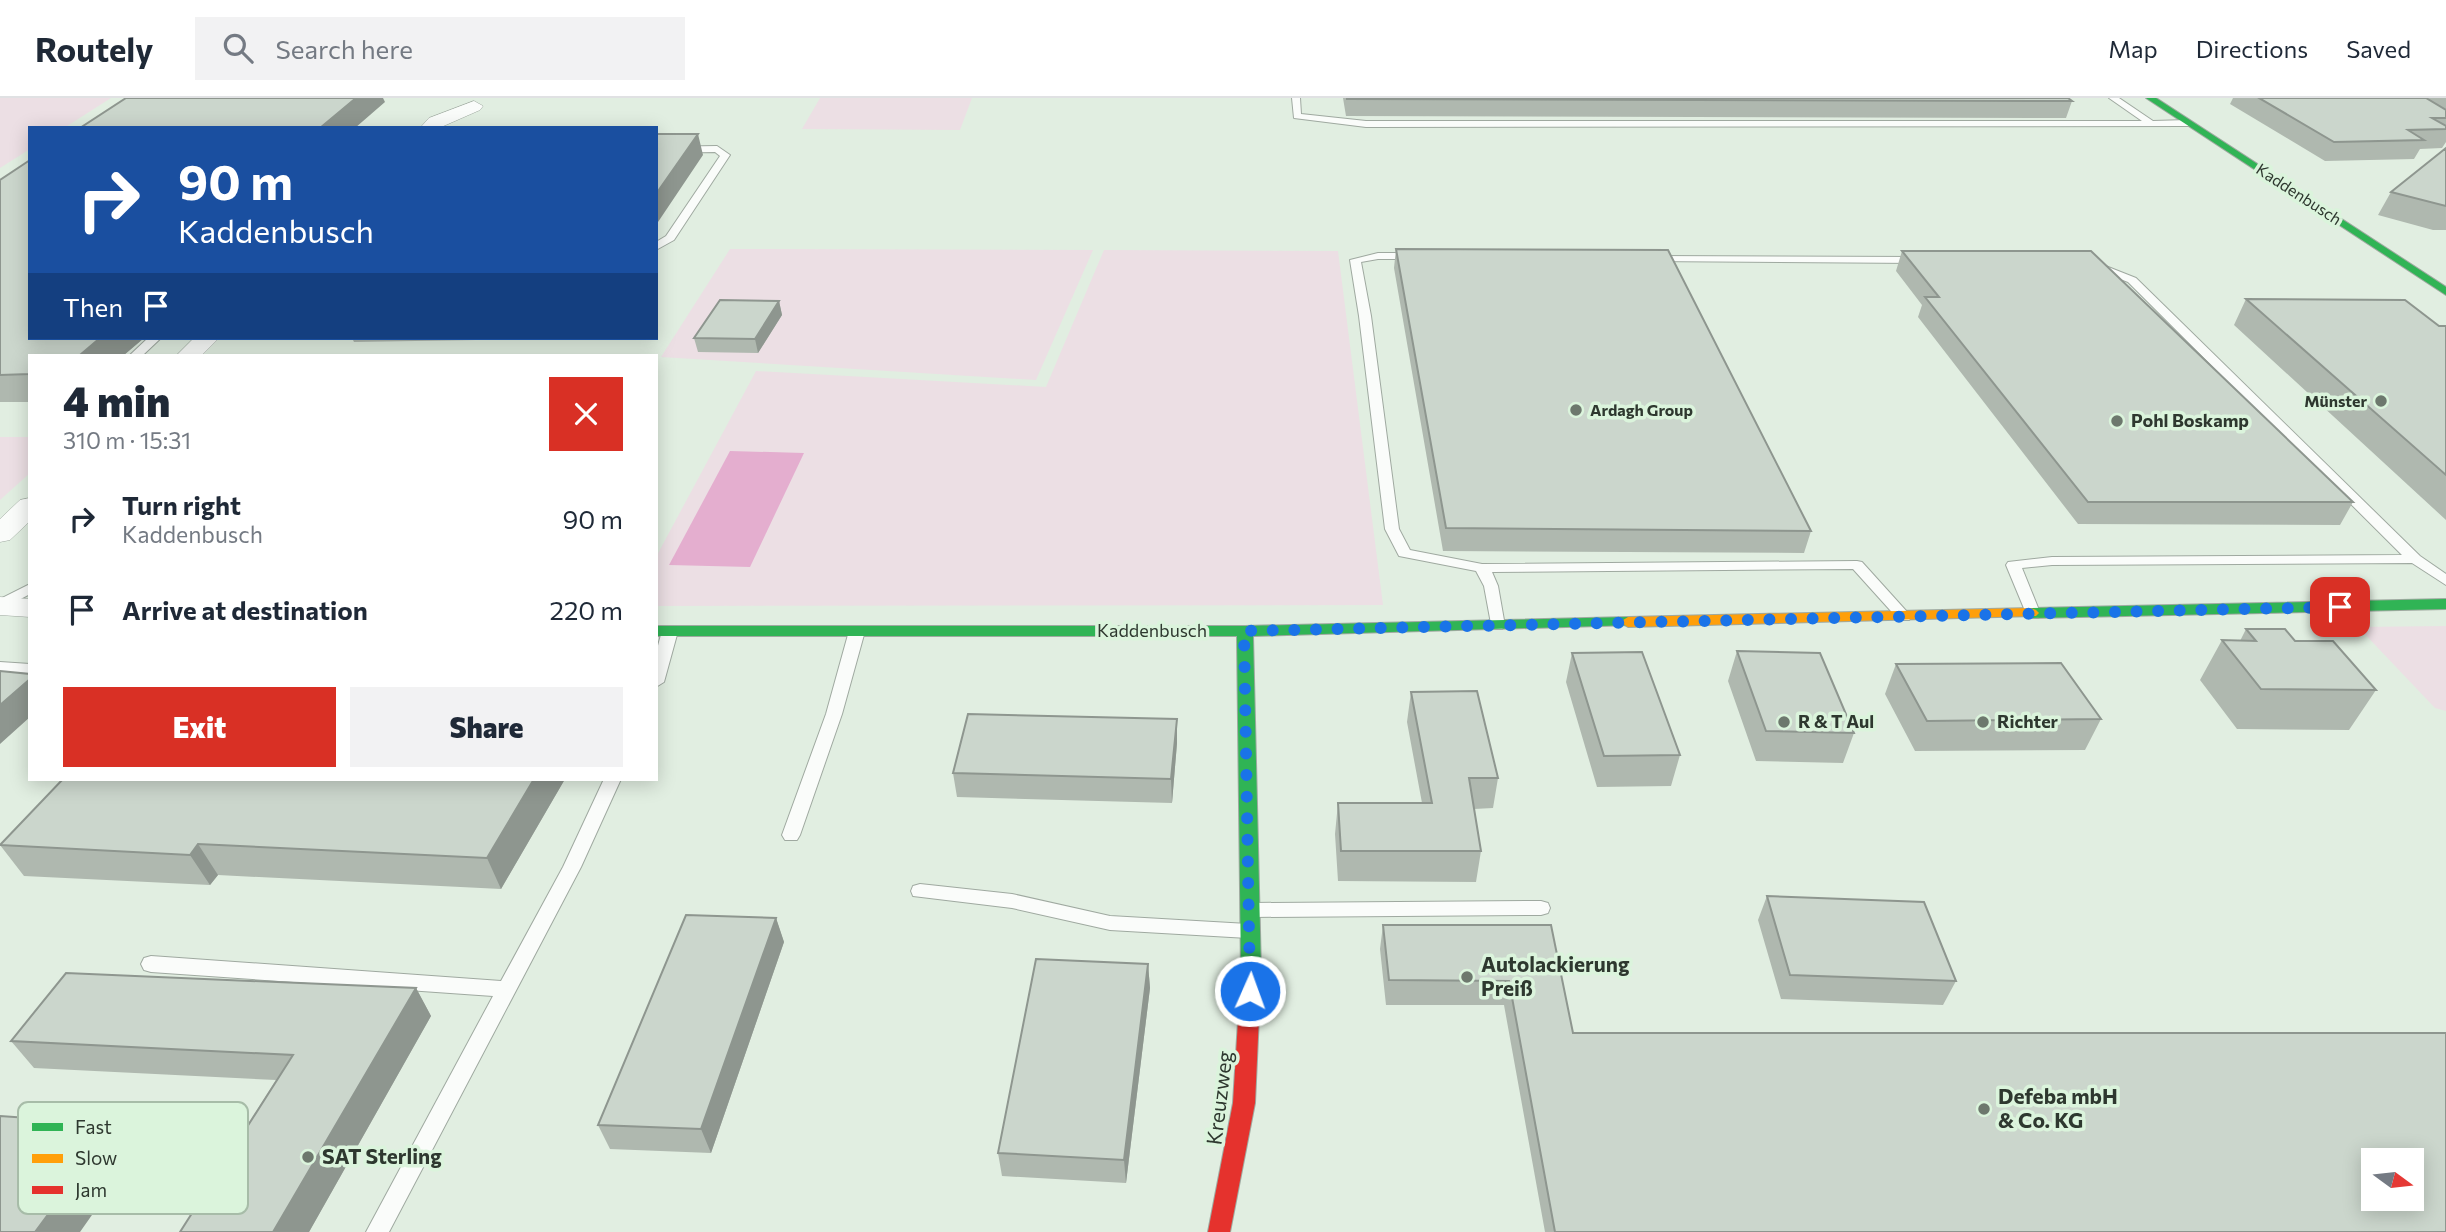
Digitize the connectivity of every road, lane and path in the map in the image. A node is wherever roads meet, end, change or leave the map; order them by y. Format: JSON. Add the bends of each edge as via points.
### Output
{"nodes":[{"id":1,"x":1296,"y":98,"type":"edge"},
{"id":2,"x":2113,"y":98,"type":"edge"},
{"id":3,"x":2150,"y":98,"type":"edge"},
{"id":4,"x":474,"y":106,"type":"dead end"},
{"id":5,"x":2188,"y":122,"type":"junction"},
{"id":6,"x":2151,"y":123,"type":"junction"},
{"id":7,"x":431,"y":126,"type":"edge"},
{"id":8,"x":658,"y":150,"type":"edge"},
{"id":9,"x":658,"y":246,"type":"edge"},
{"id":10,"x":1433,"y":256,"type":"edge"},
{"id":11,"x":1643,"y":258,"type":"edge"},
{"id":12,"x":1926,"y":260,"type":"edge"},
{"id":13,"x":2081,"y":263,"type":"edge"},
{"id":14,"x":2446,"y":292,"type":"edge"},
{"id":15,"x":153,"y":340,"type":"edge"},
{"id":16,"x":205,"y":340,"type":"edge"},
{"id":17,"x":137,"y":354,"type":"edge"},
{"id":18,"x":190,"y":354,"type":"edge"},
{"id":19,"x":28,"y":508,"type":"edge"},
{"id":20,"x":0,"y":534,"type":"edge"},
{"id":21,"x":2415,"y":559,"type":"junction"},
{"id":22,"x":1482,"y":568,"type":"junction"},
{"id":23,"x":2446,"y":581,"type":"edge"},
{"id":24,"x":28,"y":589,"type":"edge"},
{"id":25,"x":2446,"y":604,"type":"edge"},
{"id":26,"x":0,"y":606,"type":"edge"},
{"id":27,"x":28,"y":608,"type":"edge"},
{"id":28,"x":2033,"y":615,"type":"junction"},
{"id":29,"x":1904,"y":617,"type":"junction"},
{"id":30,"x":1497,"y":626,"type":"junction"},
{"id":31,"x":663,"y":631,"type":"edge"},
{"id":32,"x":857,"y":631,"type":"junction"},
{"id":33,"x":1244,"y":631,"type":"junction"},
{"id":34,"x":0,"y":667,"type":"edge"},
{"id":35,"x":658,"y":667,"type":"edge"},
{"id":36,"x":28,"y":669,"type":"edge"},
{"id":37,"x":611,"y":781,"type":"edge"},
{"id":38,"x":791,"y":835,"type":"dead end"},
{"id":39,"x":920,"y":891,"type":"dead end"},
{"id":40,"x":1541,"y":908,"type":"dead end"},
{"id":41,"x":1250,"y":910,"type":"junction"},
{"id":42,"x":1251,"y":932,"type":"junction"},
{"id":43,"x":151,"y":964,"type":"dead end"},
{"id":44,"x":506,"y":989,"type":"junction"},
{"id":45,"x":377,"y":1232,"type":"edge"},
{"id":46,"x":1219,"y":1232,"type":"edge"}],
"edges":[{"from":1,"to":6,"type":"lane","via":[[1297,116],[1366,124]]},
{"from":2,"to":6,"type":"lane"},
{"from":3,"to":5,"type":"street","name":"Kaddenbusch"},
{"from":4,"to":7,"type":"street"},
{"from":5,"to":6,"type":"lane"},
{"from":5,"to":14,"type":"street","name":"Kaddenbusch"},
{"from":8,"to":9,"type":"lane","via":[[717,149],[725,155],[670,239]]},
{"from":10,"to":22,"type":"lane","via":[[1354,260],[1392,528],[1405,552]]},
{"from":11,"to":12,"type":"lane"},
{"from":13,"to":21,"type":"lane","via":[[2133,280]]},
{"from":15,"to":17,"type":"lane"},
{"from":16,"to":18,"type":"street"},
{"from":19,"to":20,"type":"street"},
{"from":21,"to":23,"type":"lane"},
{"from":21,"to":28,"type":"lane","via":[[2147,559],[2014,565]]},
{"from":22,"to":29,"type":"lane","via":[[1857,565]]},
{"from":22,"to":30,"type":"lane","via":[[1492,586]]},
{"from":24,"to":26,"type":"lane"},
{"from":25,"to":28,"type":"street","name":"Kaddenbusch"},
{"from":26,"to":27,"type":"street"},
{"from":28,"to":29,"type":"street","name":"Kaddenbusch"},
{"from":29,"to":30,"type":"street","name":"Kaddenbusch"},
{"from":30,"to":33,"type":"street","name":"Kaddenbusch"},
{"from":31,"to":32,"type":"street","name":"Kaddenbusch"},
{"from":31,"to":35,"type":"lane"},
{"from":32,"to":33,"type":"street","name":"Kaddenbusch"},
{"from":32,"to":38,"type":"lane","via":[[834,714]]},
{"from":33,"to":41,"type":"street","name":"Kreuzweg"},
{"from":34,"to":36,"type":"lane"},
{"from":37,"to":44,"type":"lane","via":[[572,867]]},
{"from":39,"to":42,"type":"lane","via":[[1012,901],[1110,923]]},
{"from":40,"to":41,"type":"lane"},
{"from":41,"to":42,"type":"street","name":"Kreuzweg"},
{"from":42,"to":46,"type":"street","name":"Kreuzweg","via":[[1244,1103]]},
{"from":43,"to":44,"type":"lane"},
{"from":44,"to":45,"type":"lane"}]}
